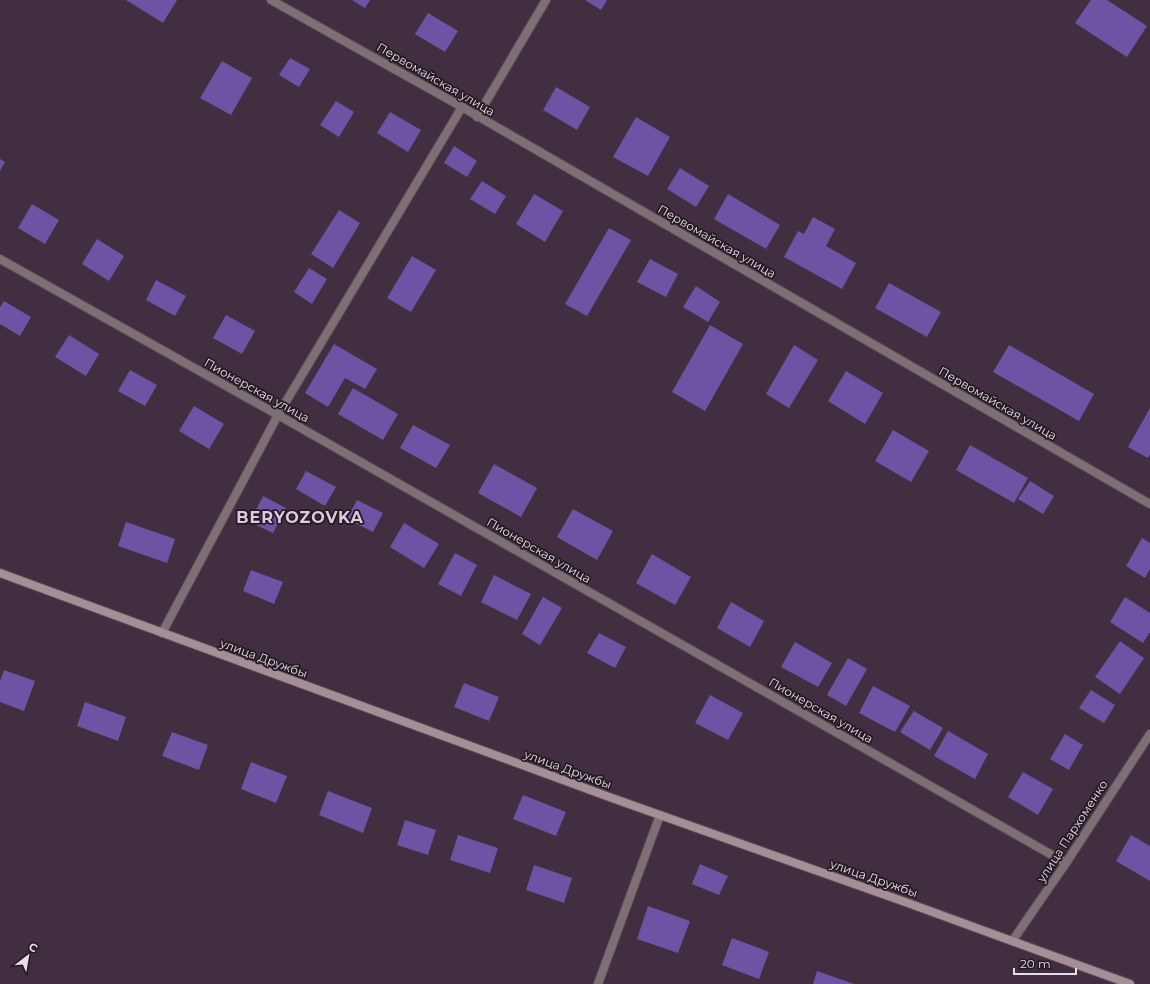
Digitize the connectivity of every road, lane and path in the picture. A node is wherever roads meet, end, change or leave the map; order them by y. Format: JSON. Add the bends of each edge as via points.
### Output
{"nodes":[{"id":1,"x":271,"y":0,"type":"edge"},
{"id":2,"x":546,"y":0,"type":"edge"},
{"id":3,"x":462,"y":107,"type":"junction"},
{"id":4,"x":477,"y":117,"type":"junction"},
{"id":5,"x":0,"y":259,"type":"edge"},
{"id":6,"x":278,"y":415,"type":"junction"},
{"id":7,"x":1150,"y":504,"type":"edge"},
{"id":8,"x":0,"y":572,"type":"edge"},
{"id":9,"x":162,"y":633,"type":"junction"},
{"id":10,"x":1150,"y":734,"type":"edge"},
{"id":11,"x":660,"y":815,"type":"junction"},
{"id":12,"x":1066,"y":863,"type":"junction"},
{"id":13,"x":1013,"y":940,"type":"junction"},
{"id":14,"x":598,"y":984,"type":"edge"},
{"id":15,"x":1130,"y":984,"type":"edge"}],
"edges":[{"from":1,"to":3,"type":"street","name":"Первомайская улица"},
{"from":2,"to":4,"type":"street"},
{"from":3,"to":4,"type":"street","name":"Первомайская улица"},
{"from":3,"to":6,"type":"street"},
{"from":4,"to":7,"type":"street","name":"Первомайская улица"},
{"from":5,"to":6,"type":"street","name":"Пионерская улица"},
{"from":6,"to":9,"type":"street"},
{"from":6,"to":12,"type":"street","name":"Пионерская улица"},
{"from":8,"to":9,"type":"main road","name":"улица Дружбы"},
{"from":9,"to":11,"type":"main road","name":"улица Дружбы"},
{"from":10,"to":12,"type":"street","name":"улица Пархоменко"},
{"from":11,"to":13,"type":"main road","name":"улица Дружбы"},
{"from":11,"to":14,"type":"street"},
{"from":12,"to":13,"type":"street","name":"улица Пархоменко"},
{"from":13,"to":15,"type":"main road","name":"улица Дружбы"}]}
